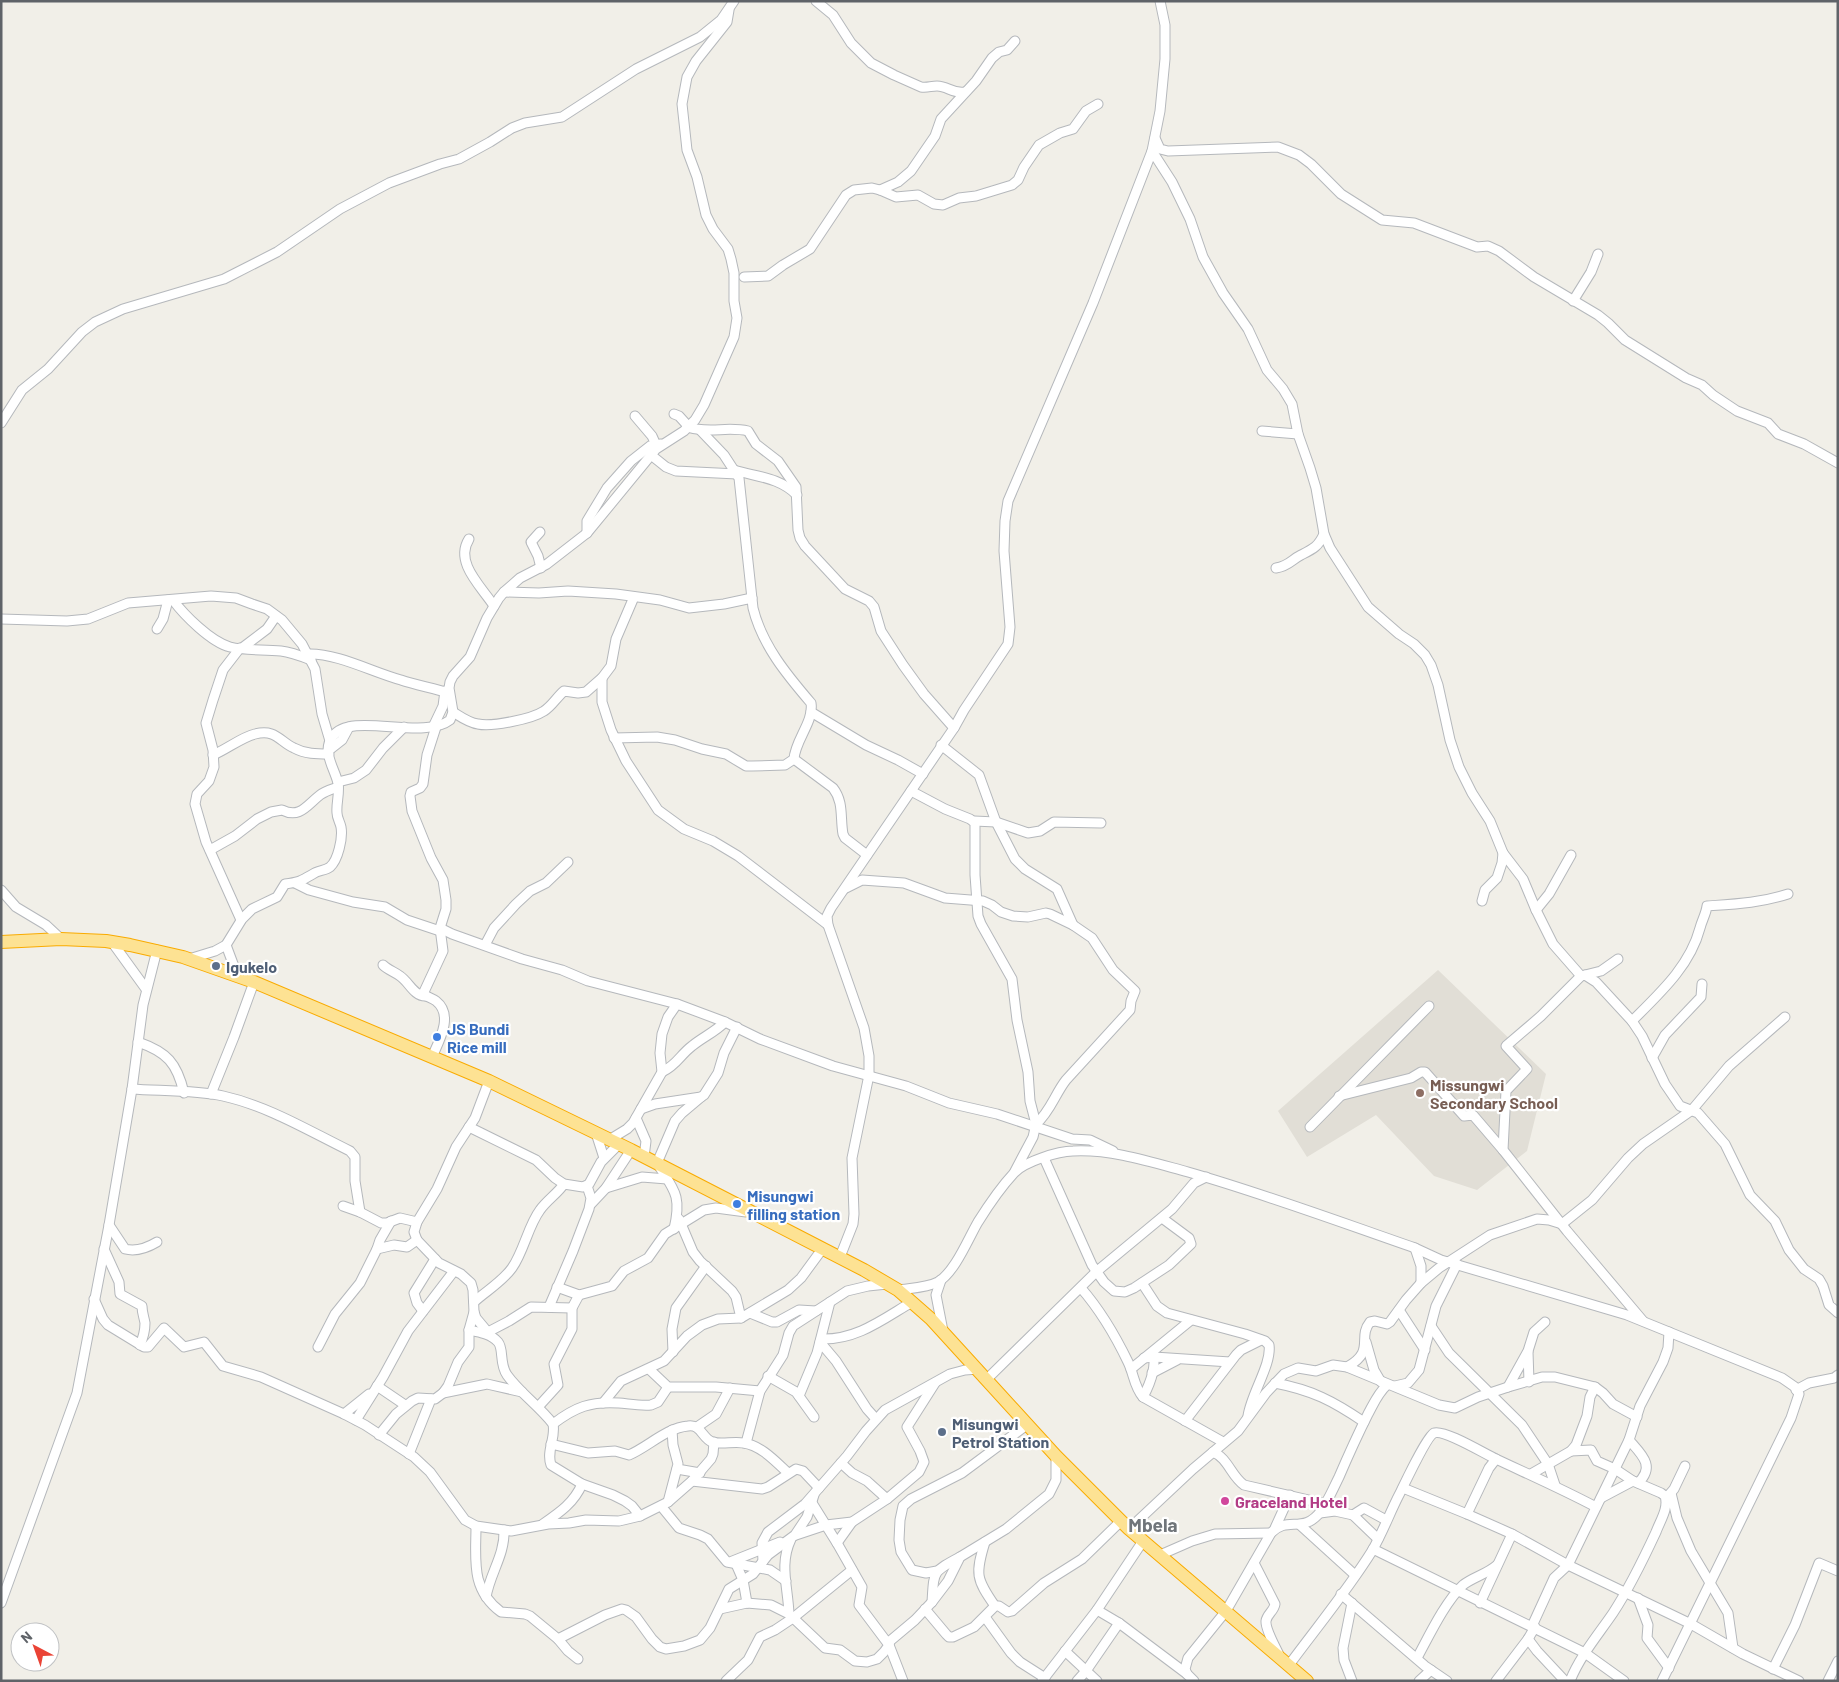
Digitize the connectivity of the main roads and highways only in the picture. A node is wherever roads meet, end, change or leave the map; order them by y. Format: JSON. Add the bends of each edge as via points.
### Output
{"nodes":[{"id":1,"x":1,"y":942,"type":"edge"},
{"id":2,"x":1303,"y":1679,"type":"edge"}],
"edges":[{"from":1,"to":2,"type":"highway","via":[[61,939],[112,942],[189,959],[254,982],[489,1081],[823,1248],[893,1287],[943,1331],[1056,1456],[1125,1525]]}]}
